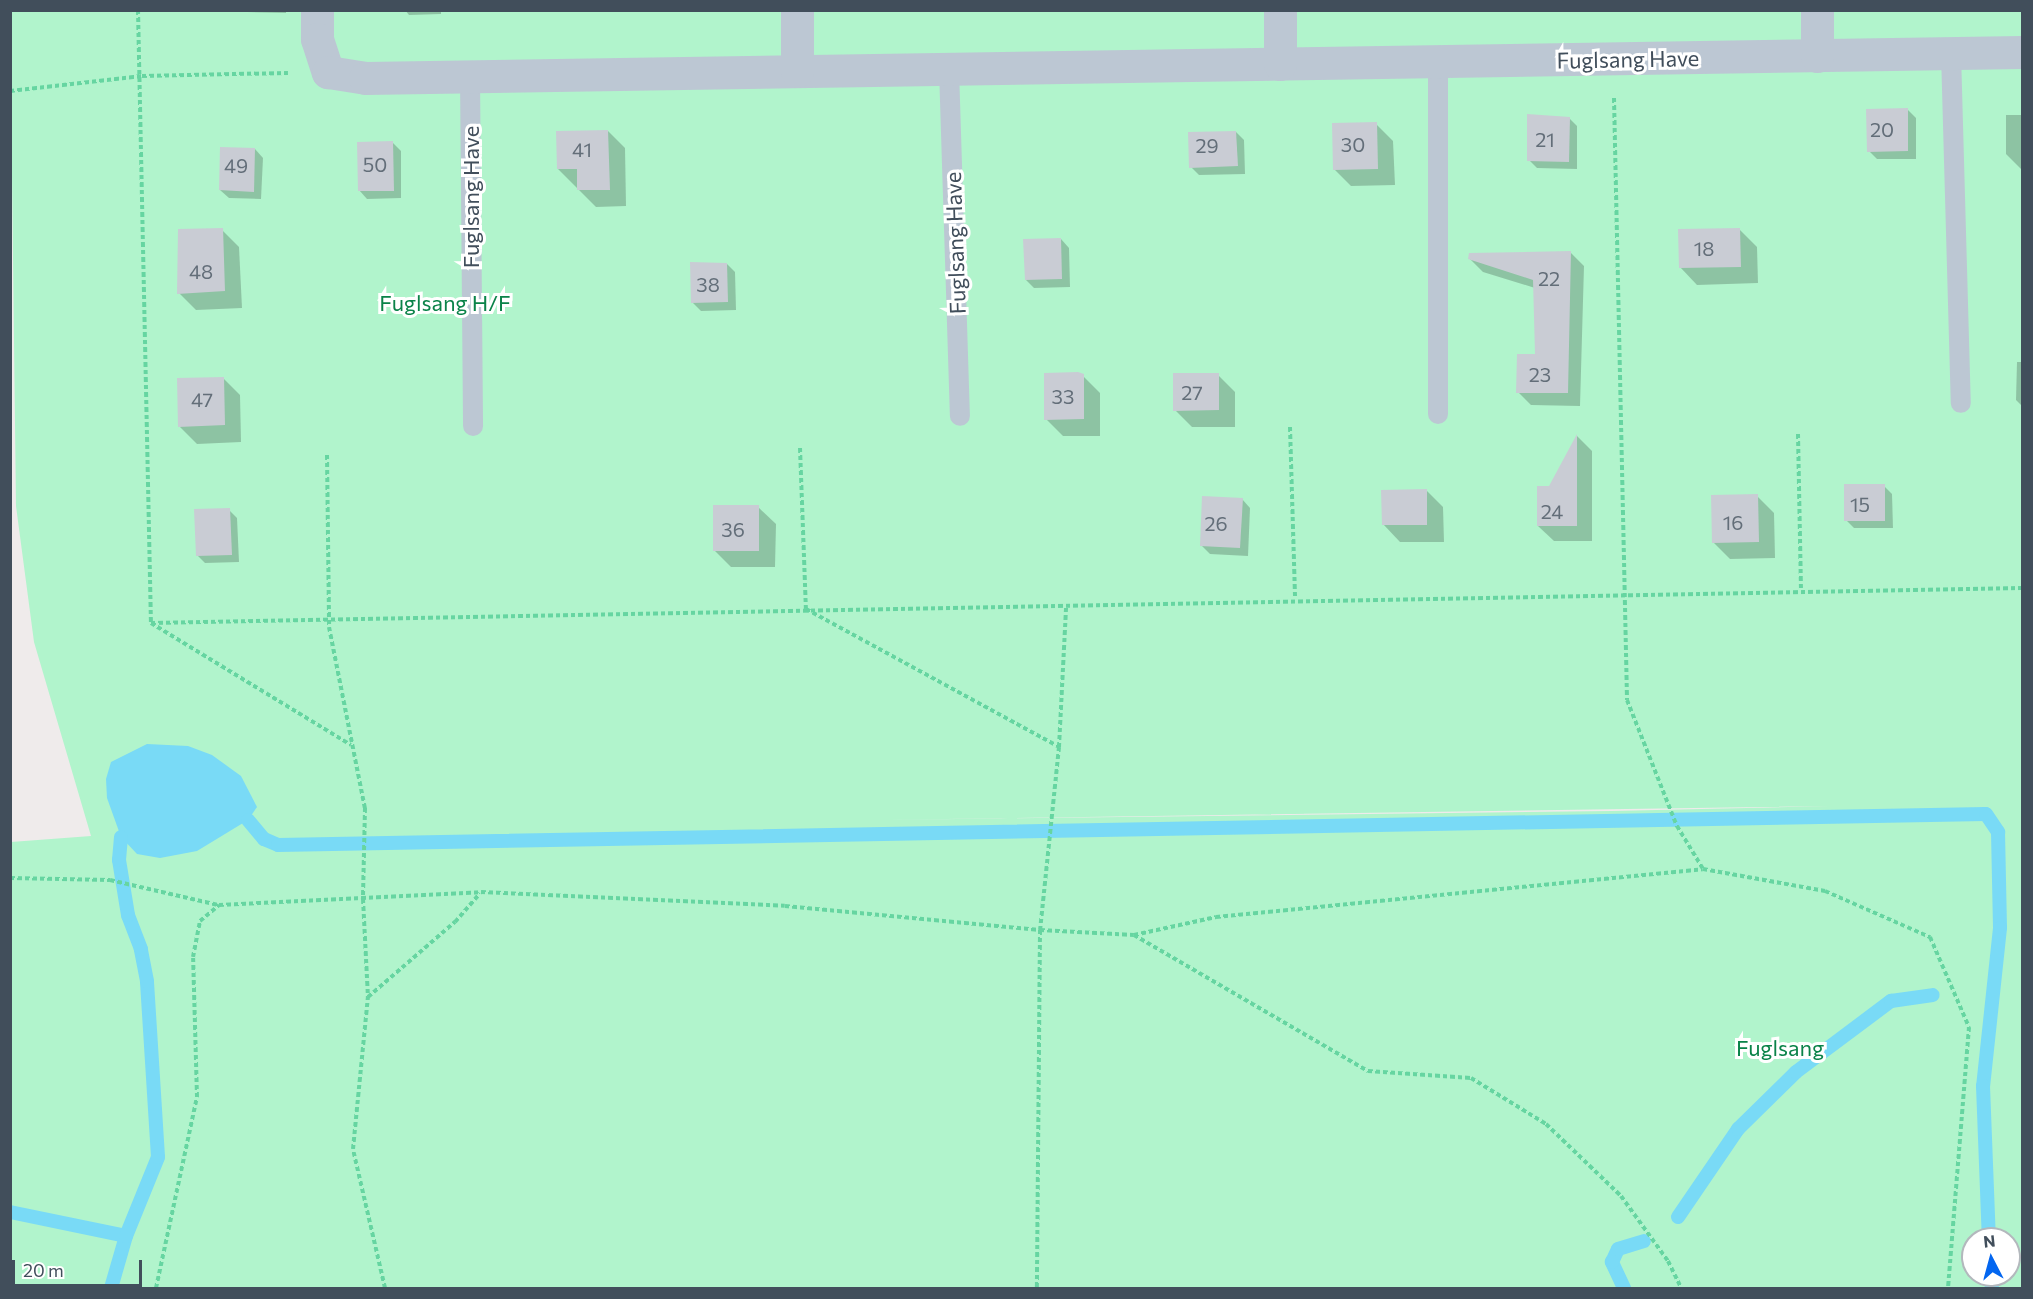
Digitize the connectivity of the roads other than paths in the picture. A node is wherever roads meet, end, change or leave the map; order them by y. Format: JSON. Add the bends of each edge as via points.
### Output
{"nodes":[{"id":1,"x":317,"y":10,"type":"edge"},
{"id":2,"x":797,"y":10,"type":"edge"},
{"id":3,"x":1280,"y":10,"type":"edge"},
{"id":4,"x":1817,"y":10,"type":"edge"},
{"id":5,"x":2022,"y":52,"type":"edge"},
{"id":6,"x":1951,"y":53,"type":"junction"},
{"id":7,"x":1817,"y":56,"type":"junction"},
{"id":8,"x":1438,"y":61,"type":"junction"},
{"id":9,"x":1280,"y":64,"type":"junction"},
{"id":10,"x":949,"y":69,"type":"junction"},
{"id":11,"x":797,"y":71,"type":"junction"},
{"id":12,"x":470,"y":77,"type":"junction"},
{"id":13,"x":1961,"y":403,"type":"dead end"},
{"id":14,"x":1438,"y":414,"type":"dead end"},
{"id":15,"x":960,"y":416,"type":"dead end"},
{"id":16,"x":472,"y":426,"type":"dead end"}],
"edges":[{"from":1,"to":12,"type":"street","name":"Fuglsang Have","via":[[317,39],[328,72],[365,78]]},
{"from":2,"to":11,"type":"street"},
{"from":3,"to":9,"type":"street"},
{"from":4,"to":7,"type":"street"},
{"from":5,"to":6,"type":"street","name":"Fuglsang Have"},
{"from":6,"to":7,"type":"street","name":"Fuglsang Have"},
{"from":6,"to":13,"type":"lane"},
{"from":7,"to":8,"type":"street","name":"Fuglsang Have"},
{"from":8,"to":9,"type":"street","name":"Fuglsang Have"},
{"from":8,"to":14,"type":"lane"},
{"from":9,"to":10,"type":"street","name":"Fuglsang Have"},
{"from":10,"to":11,"type":"street","name":"Fuglsang Have"},
{"from":10,"to":15,"type":"lane","name":"Fuglsang Have"},
{"from":11,"to":12,"type":"street","name":"Fuglsang Have"},
{"from":12,"to":16,"type":"lane","name":"Fuglsang Have"}]}
